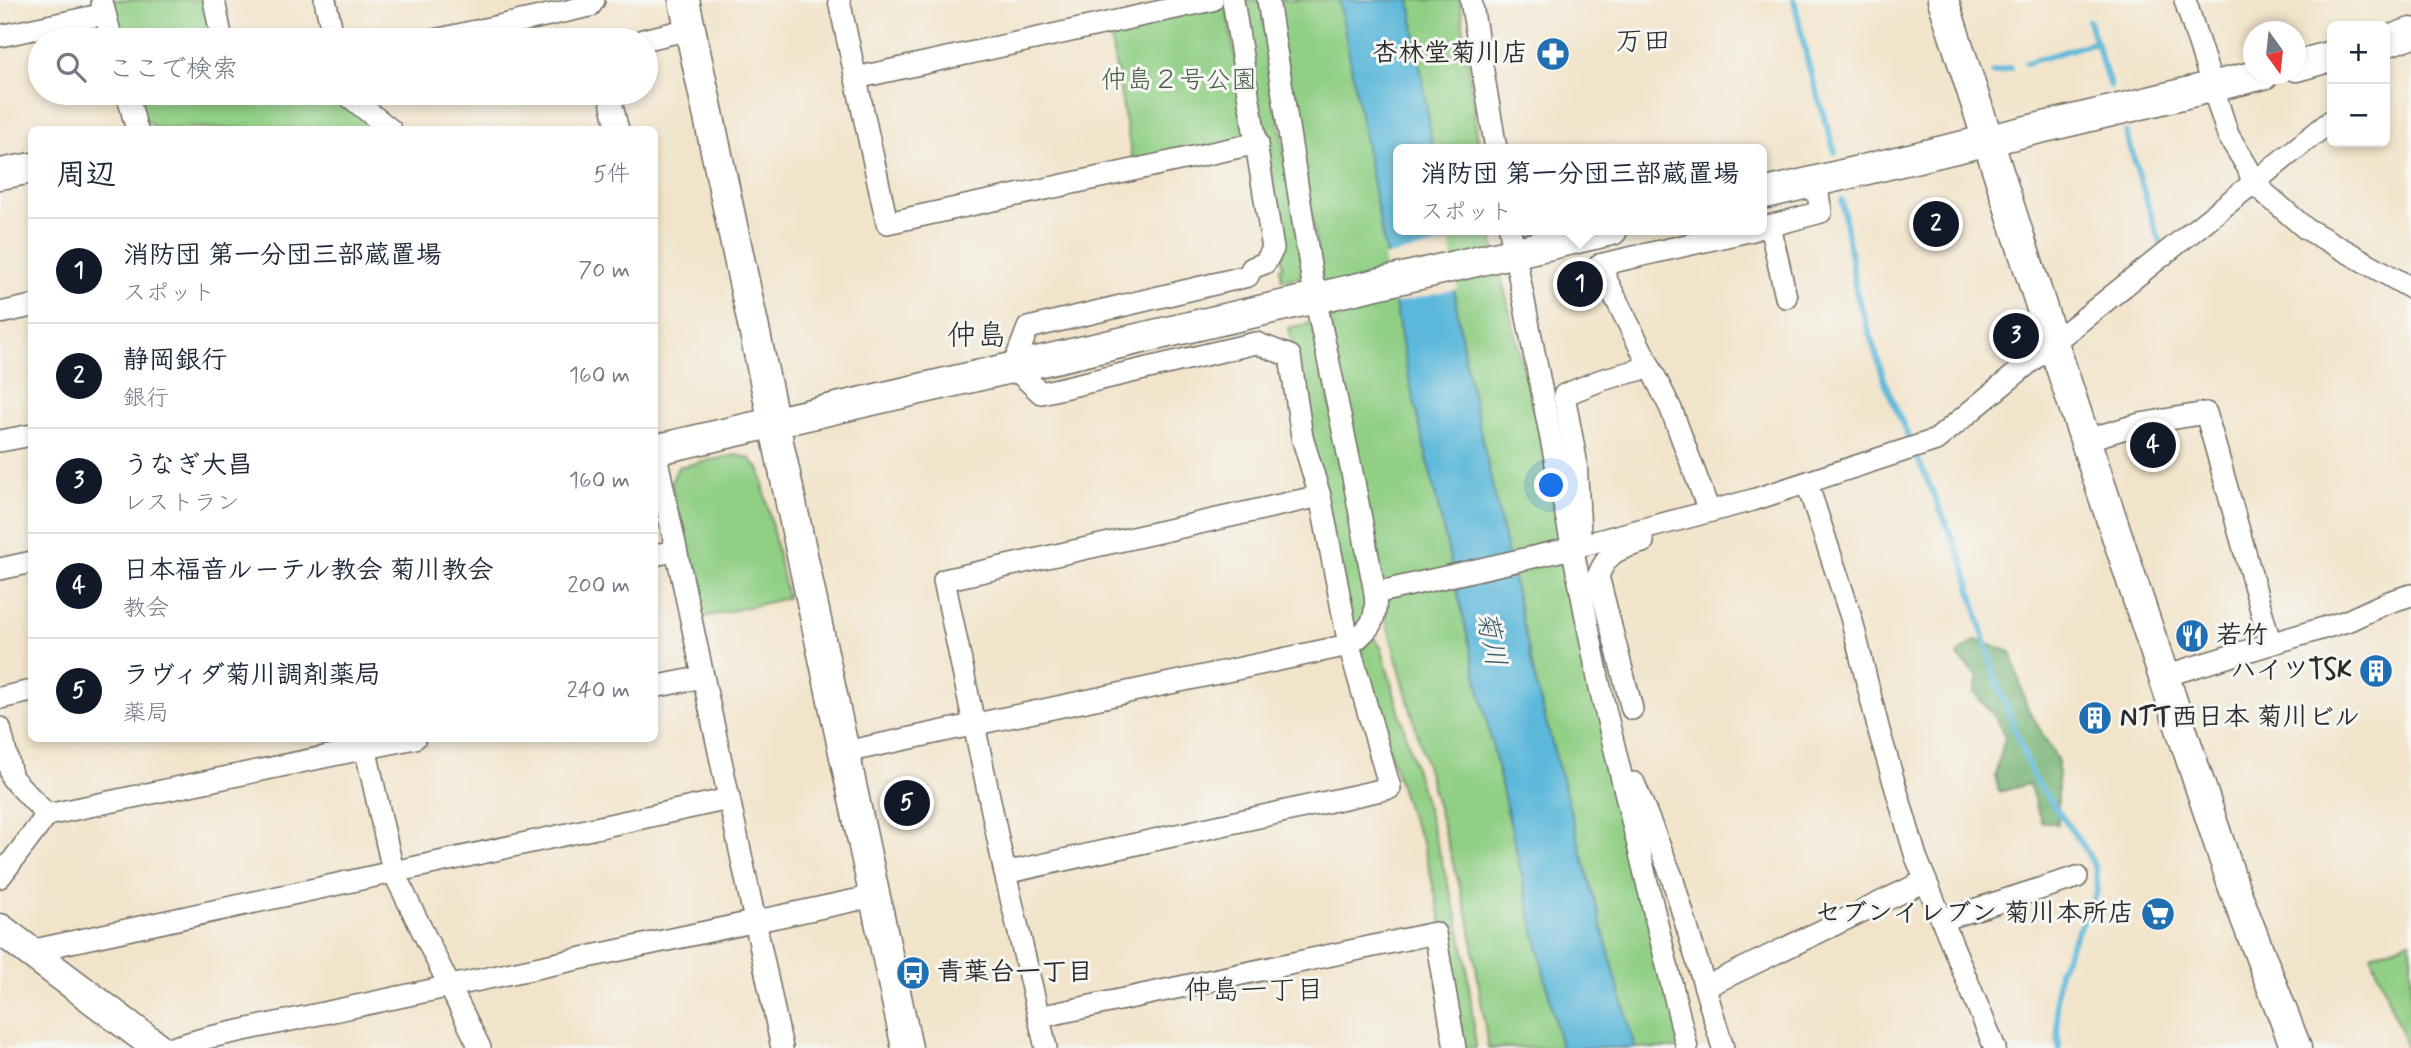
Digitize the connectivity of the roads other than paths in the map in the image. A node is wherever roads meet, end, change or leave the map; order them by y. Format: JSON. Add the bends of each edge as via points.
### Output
{"nodes":[{"id":1,"x":214,"y":0,"type":"edge"},
{"id":2,"x":325,"y":0,"type":"edge"},
{"id":3,"x":594,"y":0,"type":"edge"},
{"id":4,"x":684,"y":0,"type":"edge"},
{"id":5,"x":839,"y":0,"type":"edge"},
{"id":6,"x":1212,"y":0,"type":"edge"},
{"id":7,"x":1233,"y":0,"type":"edge"},
{"id":8,"x":1268,"y":0,"type":"edge"},
{"id":9,"x":1471,"y":0,"type":"edge"},
{"id":10,"x":1942,"y":0,"type":"edge"},
{"id":11,"x":2185,"y":0,"type":"edge"},
{"id":12,"x":103,"y":7,"type":"edge"},
{"id":13,"x":28,"y":28,"type":"edge"},
{"id":14,"x":28,"y":28,"type":"edge"},
{"id":15,"x":109,"y":28,"type":"edge"},
{"id":16,"x":220,"y":28,"type":"edge"},
{"id":17,"x":331,"y":28,"type":"edge"},
{"id":18,"x":490,"y":28,"type":"edge"},
{"id":19,"x":690,"y":29,"type":"junction"},
{"id":20,"x":2411,"y":33,"type":"edge"},
{"id":21,"x":0,"y":36,"type":"edge"},
{"id":22,"x":658,"y":36,"type":"edge"},
{"id":23,"x":2390,"y":40,"type":"edge"},
{"id":24,"x":2327,"y":58,"type":"edge"},
{"id":25,"x":2306,"y":63,"type":"edge"},
{"id":26,"x":856,"y":78,"type":"junction"},
{"id":27,"x":2243,"y":79,"type":"edge"},
{"id":28,"x":2213,"y":86,"type":"junction"},
{"id":29,"x":130,"y":105,"type":"edge"},
{"id":30,"x":360,"y":105,"type":"edge"},
{"id":31,"x":613,"y":105,"type":"edge"},
{"id":32,"x":2327,"y":124,"type":"edge"},
{"id":33,"x":136,"y":126,"type":"edge"},
{"id":34,"x":386,"y":126,"type":"edge"},
{"id":35,"x":617,"y":126,"type":"edge"},
{"id":36,"x":1987,"y":140,"type":"junction"},
{"id":37,"x":1258,"y":143,"type":"junction"},
{"id":38,"x":1495,"y":144,"type":"edge"},
{"id":39,"x":28,"y":169,"type":"edge"},
{"id":40,"x":0,"y":174,"type":"edge"},
{"id":41,"x":1833,"y":178,"type":"junction"},
{"id":42,"x":2253,"y":183,"type":"junction"},
{"id":43,"x":1767,"y":193,"type":"edge"},
{"id":44,"x":1767,"y":227,"type":"edge"},
{"id":45,"x":1580,"y":235,"type":"edge"},
{"id":46,"x":1731,"y":235,"type":"edge"},
{"id":47,"x":1764,"y":235,"type":"edge"},
{"id":48,"x":1510,"y":246,"type":"edge"},
{"id":49,"x":2411,"y":288,"type":"edge"},
{"id":50,"x":1318,"y":297,"type":"junction"},
{"id":51,"x":1786,"y":297,"type":"dead end"},
{"id":52,"x":28,"y":307,"type":"edge"},
{"id":53,"x":0,"y":313,"type":"edge"},
{"id":54,"x":2053,"y":343,"type":"junction"},
{"id":55,"x":1013,"y":367,"type":"junction"},
{"id":56,"x":1650,"y":367,"type":"junction"},
{"id":57,"x":773,"y":422,"type":"junction"},
{"id":58,"x":28,"y":436,"type":"edge"},
{"id":59,"x":2085,"y":440,"type":"junction"},
{"id":60,"x":0,"y":441,"type":"edge"},
{"id":61,"x":658,"y":449,"type":"edge"},
{"id":62,"x":658,"y":464,"type":"edge"},
{"id":63,"x":1807,"y":483,"type":"junction"},
{"id":64,"x":1320,"y":496,"type":"junction"},
{"id":65,"x":1753,"y":500,"type":"junction"},
{"id":66,"x":1709,"y":511,"type":"junction"},
{"id":67,"x":1572,"y":548,"type":"junction"},
{"id":68,"x":676,"y":551,"type":"junction"},
{"id":69,"x":658,"y":554,"type":"edge"},
{"id":70,"x":28,"y":563,"type":"edge"},
{"id":71,"x":0,"y":569,"type":"edge"},
{"id":72,"x":1379,"y":592,"type":"junction"},
{"id":73,"x":2411,"y":595,"type":"edge"},
{"id":74,"x":2270,"y":642,"type":"junction"},
{"id":75,"x":1349,"y":645,"type":"junction"},
{"id":76,"x":2164,"y":676,"type":"junction"},
{"id":77,"x":703,"y":677,"type":"junction"},
{"id":78,"x":658,"y":686,"type":"edge"},
{"id":79,"x":28,"y":692,"type":"edge"},
{"id":80,"x":0,"y":698,"type":"edge"},
{"id":81,"x":1632,"y":709,"type":"dead end"},
{"id":82,"x":1608,"y":716,"type":"junction"},
{"id":83,"x":974,"y":724,"type":"junction"},
{"id":84,"x":0,"y":729,"type":"edge"},
{"id":85,"x":364,"y":744,"type":"edge"},
{"id":86,"x":845,"y":752,"type":"junction"},
{"id":87,"x":729,"y":799,"type":"junction"},
{"id":88,"x":47,"y":816,"type":"junction"},
{"id":89,"x":393,"y":871,"type":"junction"},
{"id":90,"x":1006,"y":873,"type":"junction"},
{"id":91,"x":0,"y":877,"type":"edge"},
{"id":92,"x":2077,"y":877,"type":"dead end"},
{"id":93,"x":1926,"y":881,"type":"junction"},
{"id":94,"x":875,"y":896,"type":"junction"},
{"id":95,"x":1942,"y":920,"type":"junction"},
{"id":96,"x":755,"y":922,"type":"junction"},
{"id":97,"x":0,"y":929,"type":"edge"},
{"id":98,"x":30,"y":951,"type":"junction"},
{"id":99,"x":450,"y":987,"type":"junction"},
{"id":100,"x":1705,"y":987,"type":"junction"},
{"id":101,"x":1039,"y":1017,"type":"junction"},
{"id":102,"x":776,"y":1047,"type":"edge"},
{"id":103,"x":158,"y":1048,"type":"edge"},
{"id":104,"x":171,"y":1048,"type":"edge"},
{"id":105,"x":480,"y":1048,"type":"edge"},
{"id":106,"x":907,"y":1048,"type":"edge"},
{"id":107,"x":1046,"y":1048,"type":"edge"},
{"id":108,"x":1455,"y":1048,"type":"edge"},
{"id":109,"x":1687,"y":1048,"type":"edge"},
{"id":110,"x":1723,"y":1048,"type":"edge"},
{"id":111,"x":1995,"y":1048,"type":"edge"},
{"id":112,"x":2296,"y":1048,"type":"edge"}],
"edges":[{"from":1,"to":16,"type":"street"},
{"from":2,"to":17,"type":"street"},
{"from":3,"to":18,"type":"street","via":[[590,6]]},
{"from":4,"to":19,"type":"street"},
{"from":5,"to":26,"type":"street"},
{"from":6,"to":26,"type":"street"},
{"from":7,"to":37,"type":"street"},
{"from":8,"to":50,"type":"street"},
{"from":9,"to":38,"type":"street"},
{"from":10,"to":36,"type":"street"},
{"from":11,"to":28,"type":"street"},
{"from":12,"to":13,"type":"street"},
{"from":12,"to":15,"type":"street"},
{"from":14,"to":21,"type":"street"},
{"from":19,"to":22,"type":"street"},
{"from":19,"to":57,"type":"street"},
{"from":20,"to":23,"type":"street"},
{"from":24,"to":25,"type":"street"},
{"from":26,"to":37,"type":"street","via":[[887,223]]},
{"from":27,"to":28,"type":"street"},
{"from":28,"to":36,"type":"street"},
{"from":28,"to":42,"type":"street","via":[[2228,135]]},
{"from":29,"to":33,"type":"street"},
{"from":30,"to":34,"type":"street"},
{"from":31,"to":35,"type":"street"},
{"from":32,"to":42,"type":"street"},
{"from":36,"to":41,"type":"street"},
{"from":36,"to":54,"type":"street"},
{"from":37,"to":55,"type":"street","via":[[1273,249],[1265,263],[1252,268],[1248,276],[1028,328]]},
{"from":39,"to":40,"type":"street"},
{"from":41,"to":43,"type":"street"},
{"from":41,"to":44,"type":"street","via":[[1821,212]]},
{"from":42,"to":49,"type":"street","via":[[2305,228]]},
{"from":42,"to":54,"type":"street"},
{"from":45,"to":48,"type":"street"},
{"from":46,"to":56,"type":"street","via":[[1599,265]]},
{"from":47,"to":51,"type":"street"},
{"from":48,"to":50,"type":"street"},
{"from":48,"to":67,"type":"street"},
{"from":50,"to":55,"type":"street"},
{"from":50,"to":72,"type":"street"},
{"from":52,"to":53,"type":"street"},
{"from":54,"to":59,"type":"street"},
{"from":54,"to":63,"type":"street","via":[[1936,440]]},
{"from":55,"to":57,"type":"street"},
{"from":55,"to":64,"type":"street","via":[[1041,393],[1256,343],[1290,356],[1302,437]]},
{"from":56,"to":66,"type":"street","via":[[1671,408]]},
{"from":56,"to":67,"type":"street","via":[[1564,395],[1576,460]]},
{"from":57,"to":61,"type":"street"},
{"from":57,"to":86,"type":"street"},
{"from":58,"to":60,"type":"street"},
{"from":59,"to":74,"type":"street","via":[[2140,424],[2206,414]]},
{"from":59,"to":76,"type":"street"},
{"from":62,"to":68,"type":"street"},
{"from":63,"to":65,"type":"street"},
{"from":63,"to":93,"type":"street","via":[[1852,617],[1879,731]]},
{"from":64,"to":75,"type":"street"},
{"from":64,"to":83,"type":"street","via":[[944,580]]},
{"from":65,"to":66,"type":"street"},
{"from":65,"to":81,"type":"street","via":[[1698,526],[1623,548],[1605,559],[1598,576]]},
{"from":66,"to":67,"type":"street"},
{"from":67,"to":72,"type":"street"},
{"from":67,"to":82,"type":"street"},
{"from":68,"to":69,"type":"street"},
{"from":68,"to":77,"type":"street"},
{"from":70,"to":71,"type":"street"},
{"from":72,"to":75,"type":"street","via":[[1368,630]]},
{"from":73,"to":74,"type":"street","via":[[2347,621]]},
{"from":74,"to":76,"type":"street"},
{"from":75,"to":83,"type":"street"},
{"from":75,"to":90,"type":"street","via":[[1390,788]]},
{"from":76,"to":112,"type":"street","via":[[2233,885]]},
{"from":77,"to":78,"type":"street"},
{"from":77,"to":87,"type":"street"},
{"from":79,"to":80,"type":"street"},
{"from":82,"to":100,"type":"street","via":[[1672,877]]},
{"from":82,"to":109,"type":"street"},
{"from":83,"to":86,"type":"street"},
{"from":83,"to":90,"type":"street"},
{"from":84,"to":88,"type":"street","via":[[12,778]]},
{"from":85,"to":88,"type":"street"},
{"from":85,"to":89,"type":"street"},
{"from":86,"to":94,"type":"street"},
{"from":87,"to":89,"type":"street"},
{"from":87,"to":96,"type":"street"},
{"from":88,"to":91,"type":"street"},
{"from":89,"to":98,"type":"street"},
{"from":89,"to":99,"type":"street"},
{"from":90,"to":101,"type":"street"},
{"from":92,"to":95,"type":"street"},
{"from":93,"to":95,"type":"street"},
{"from":93,"to":100,"type":"street"},
{"from":94,"to":96,"type":"street"},
{"from":94,"to":106,"type":"street"},
{"from":95,"to":111,"type":"street"},
{"from":96,"to":99,"type":"street"},
{"from":96,"to":102,"type":"street"},
{"from":97,"to":98,"type":"street"},
{"from":98,"to":103,"type":"street"},
{"from":99,"to":104,"type":"street"},
{"from":99,"to":105,"type":"street"},
{"from":100,"to":110,"type":"street"},
{"from":101,"to":107,"type":"street"},
{"from":101,"to":108,"type":"street","via":[[1435,933]]}]}
